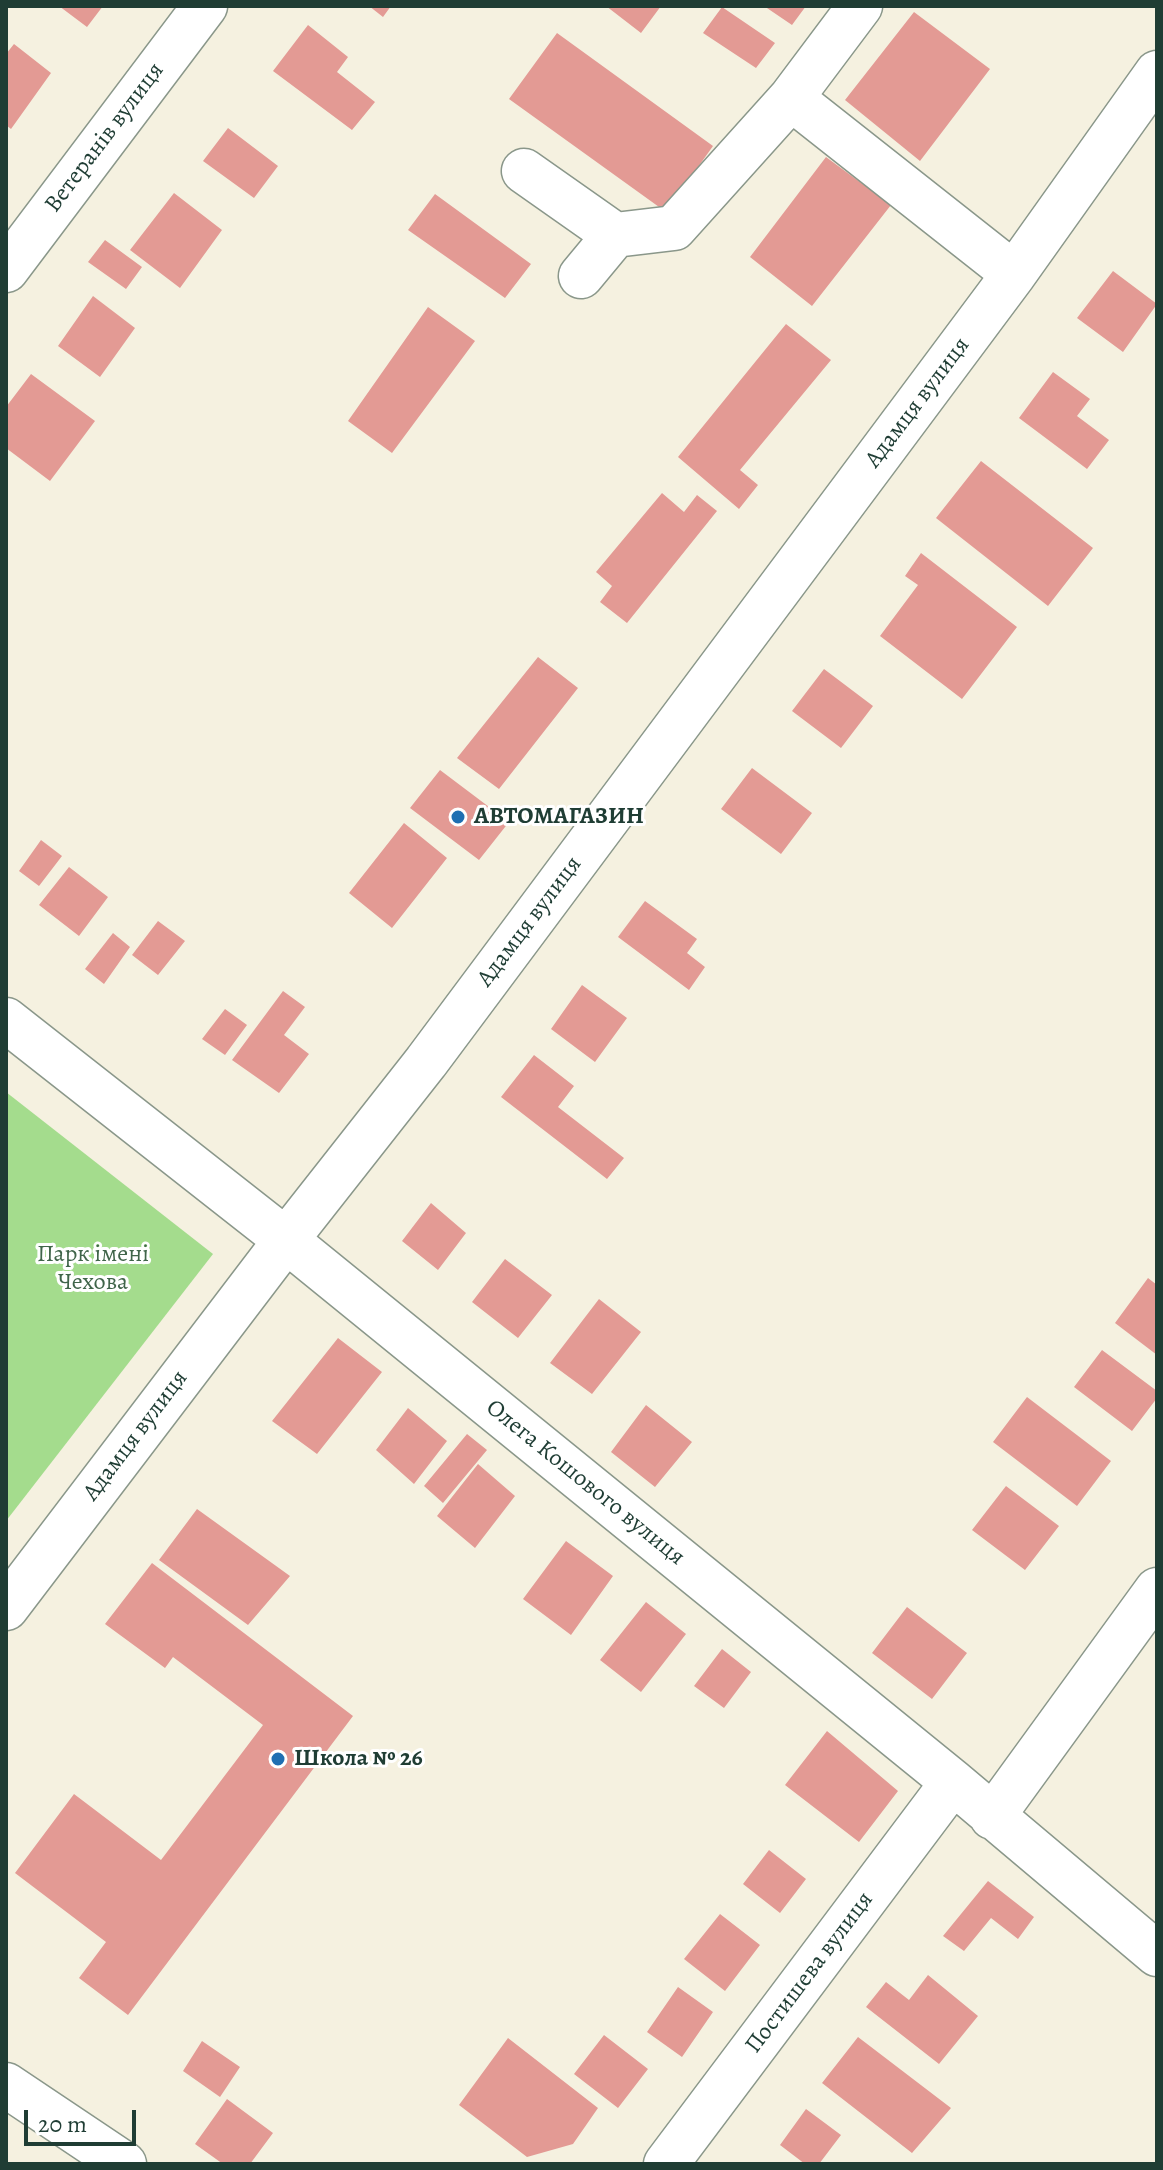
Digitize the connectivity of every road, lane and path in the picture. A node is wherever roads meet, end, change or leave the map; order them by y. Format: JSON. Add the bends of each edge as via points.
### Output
{"nodes":[{"id":1,"x":205,"y":6,"type":"edge"},
{"id":2,"x":860,"y":6,"type":"edge"},
{"id":3,"x":1157,"y":73,"type":"edge"},
{"id":4,"x":791,"y":98,"type":"junction"},
{"id":5,"x":524,"y":171,"type":"dead end"},
{"id":6,"x":615,"y":235,"type":"junction"},
{"id":7,"x":6,"y":270,"type":"edge"},
{"id":8,"x":1014,"y":274,"type":"junction"},
{"id":9,"x":581,"y":276,"type":"dead end"},
{"id":10,"x":6,"y":1020,"type":"edge"},
{"id":11,"x":286,"y":1240,"type":"junction"},
{"id":12,"x":1157,"y":1590,"type":"edge"},
{"id":13,"x":6,"y":1608,"type":"edge"},
{"id":14,"x":953,"y":1782,"type":"junction"},
{"id":15,"x":992,"y":1817,"type":"junction"},
{"id":16,"x":1157,"y":1954,"type":"edge"},
{"id":17,"x":6,"y":2085,"type":"edge"},
{"id":18,"x":124,"y":2164,"type":"edge"},
{"id":19,"x":666,"y":2164,"type":"edge"}],
"edges":[{"from":1,"to":7,"type":"street","name":"Ветеранів вулиця"},
{"from":2,"to":4,"type":"street"},
{"from":3,"to":8,"type":"street","name":"Адамця вулиця"},
{"from":4,"to":6,"type":"street","via":[[674,228]]},
{"from":4,"to":8,"type":"street"},
{"from":5,"to":6,"type":"street"},
{"from":6,"to":9,"type":"street"},
{"from":8,"to":11,"type":"street","name":"Адамця вулиця","via":[[426,1062]]},
{"from":10,"to":11,"type":"street","name":"Олега Кошового вулиця"},
{"from":11,"to":13,"type":"street","name":"Адамця вулиця"},
{"from":11,"to":14,"type":"street","name":"Олега Кошового вулиця"},
{"from":12,"to":15,"type":"street"},
{"from":14,"to":15,"type":"street","name":"Олега Кошового вулиця"},
{"from":14,"to":19,"type":"street","name":"Постишева вулиця"},
{"from":15,"to":16,"type":"street","name":"Олега Кошового вулиця"},
{"from":17,"to":18,"type":"street"}]}
